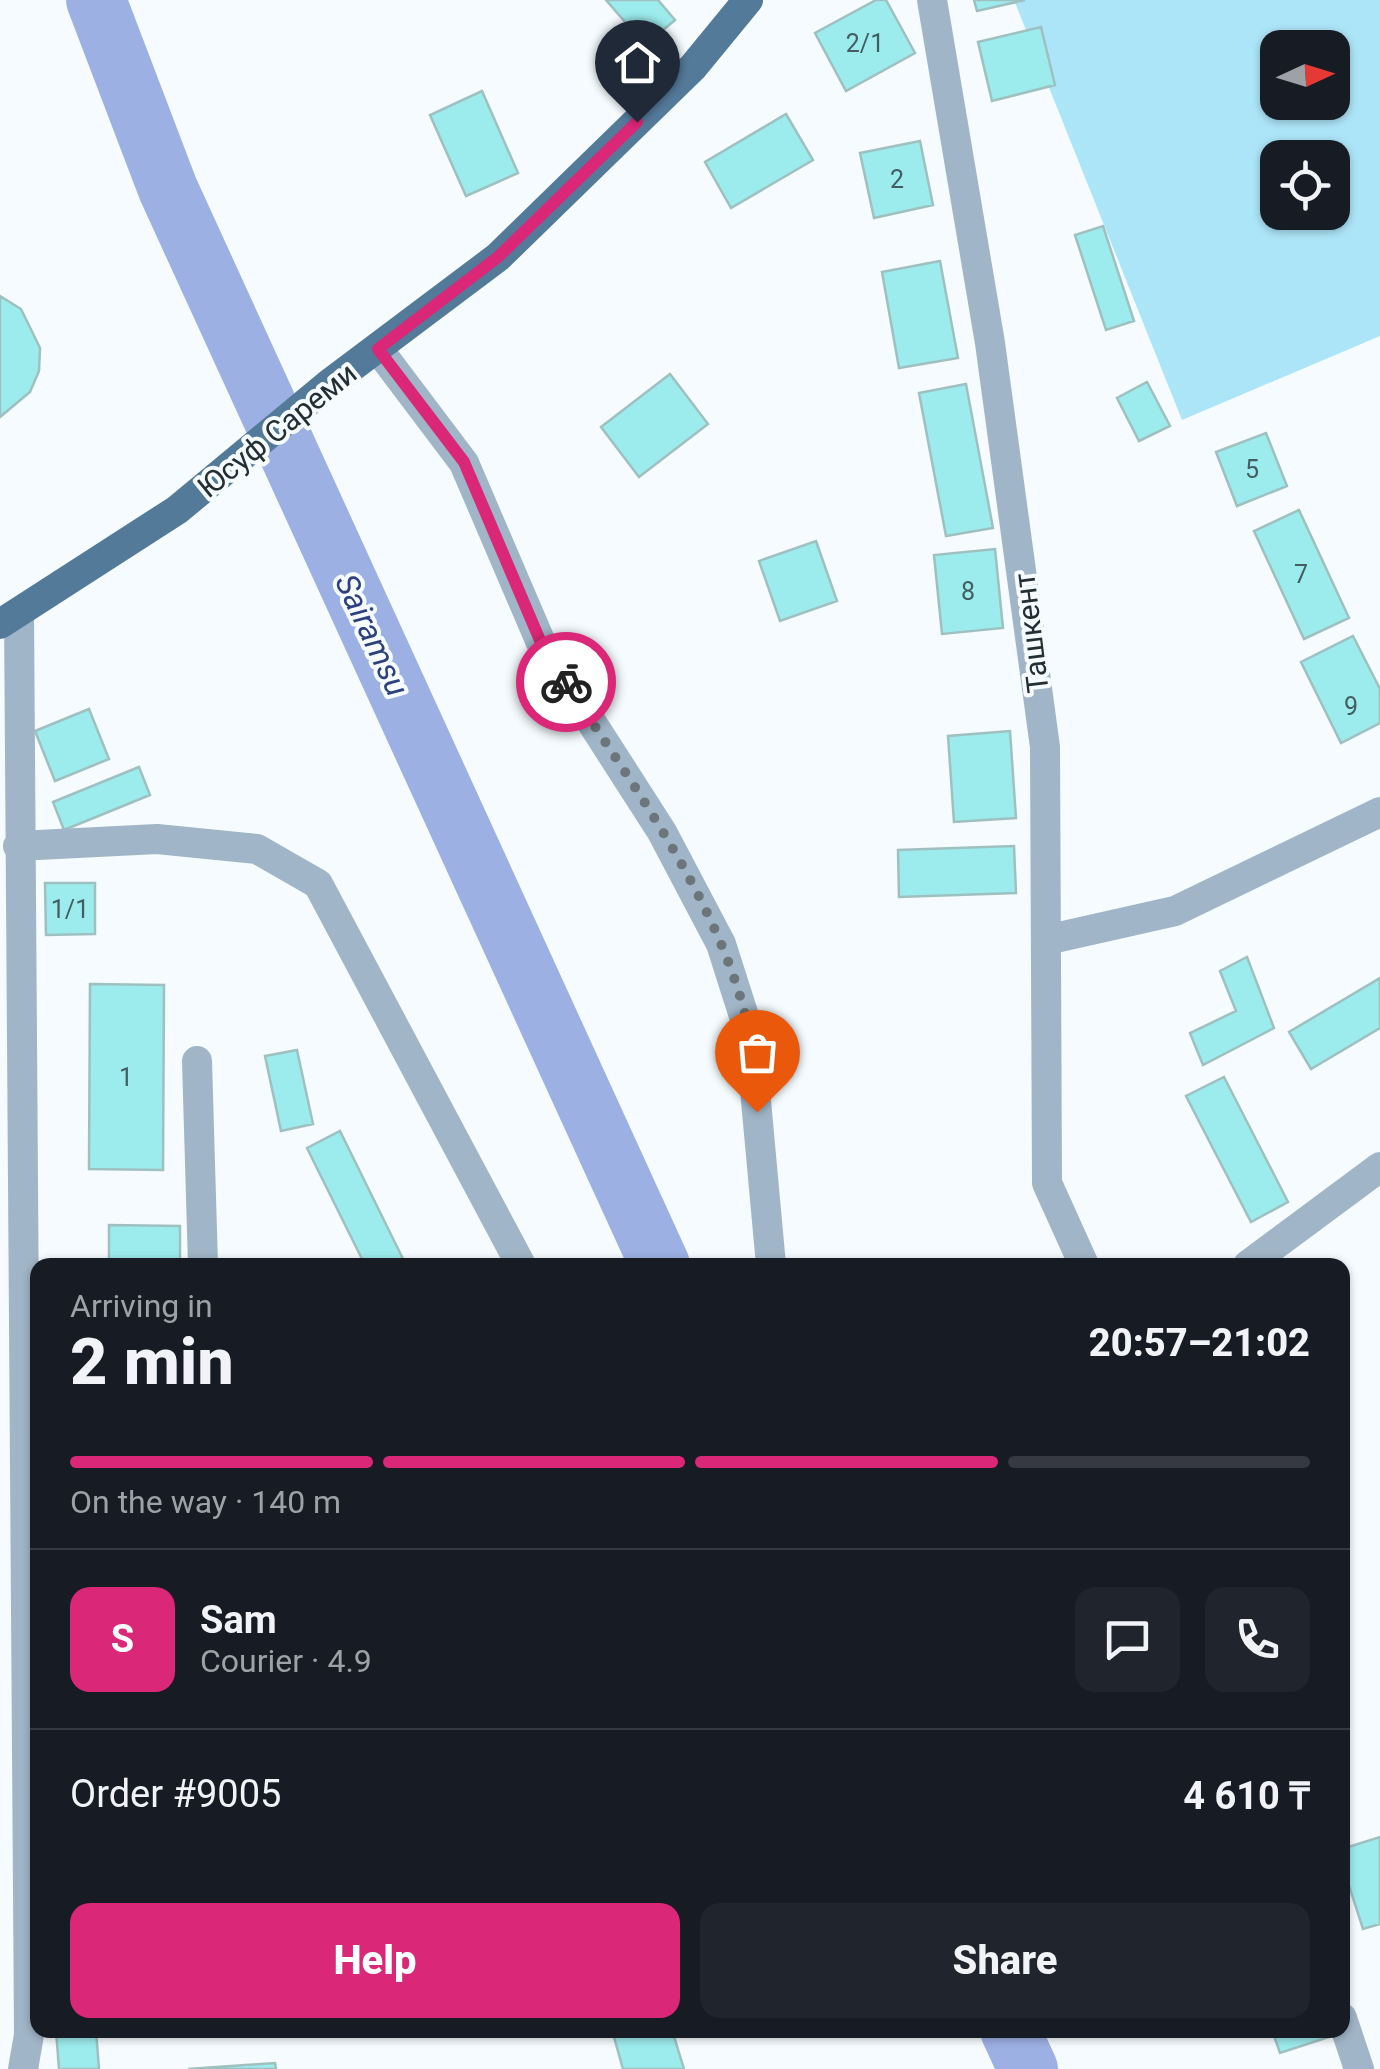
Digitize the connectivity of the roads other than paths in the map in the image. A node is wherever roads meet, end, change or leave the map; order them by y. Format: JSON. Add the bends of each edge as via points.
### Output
{"nodes":[{"id":1,"x":748,"y":0,"type":"edge"},
{"id":2,"x":932,"y":0,"type":"edge"},
{"id":3,"x":378,"y":349,"type":"junction"},
{"id":4,"x":9,"y":618,"type":"edge"},
{"id":5,"x":1380,"y":812,"type":"edge"},
{"id":6,"x":18,"y":846,"type":"junction"},
{"id":7,"x":1046,"y":940,"type":"junction"},
{"id":8,"x":197,"y":1061,"type":"dead end"},
{"id":9,"x":1380,"y":1167,"type":"edge"},
{"id":10,"x":203,"y":1258,"type":"edge"},
{"id":11,"x":516,"y":1258,"type":"edge"},
{"id":12,"x":770,"y":1258,"type":"edge"},
{"id":13,"x":1081,"y":1258,"type":"edge"},
{"id":14,"x":1257,"y":1258,"type":"edge"},
{"id":15,"x":30,"y":1415,"type":"edge"},
{"id":16,"x":30,"y":1958,"type":"edge"},
{"id":17,"x":14,"y":2036,"type":"edge"},
{"id":18,"x":1349,"y":2038,"type":"edge"},
{"id":19,"x":23,"y":2069,"type":"edge"},
{"id":20,"x":1359,"y":2069,"type":"edge"}],
"edges":[{"from":1,"to":3,"type":"main road","name":"Юсуф Сареми","via":[[692,67],[498,257]]},
{"from":2,"to":7,"type":"street","name":"Ташкент","via":[[990,343],[1045,747]]},
{"from":3,"to":4,"type":"main road","name":"Юсуф Сареми","via":[[177,510]]},
{"from":3,"to":12,"type":"street","via":[[464,462],[542,645],[662,832],[721,944],[750,1036]]},
{"from":4,"to":6,"type":"street"},
{"from":5,"to":7,"type":"street","via":[[1175,911]]},
{"from":6,"to":11,"type":"street","via":[[157,839],[256,849],[318,884]]},
{"from":6,"to":15,"type":"street"},
{"from":7,"to":13,"type":"street","name":"Ташкент","via":[[1047,1184]]},
{"from":8,"to":10,"type":"street"},
{"from":9,"to":14,"type":"street"},
{"from":16,"to":17,"type":"street"},
{"from":17,"to":19,"type":"street"},
{"from":18,"to":20,"type":"street"}]}
